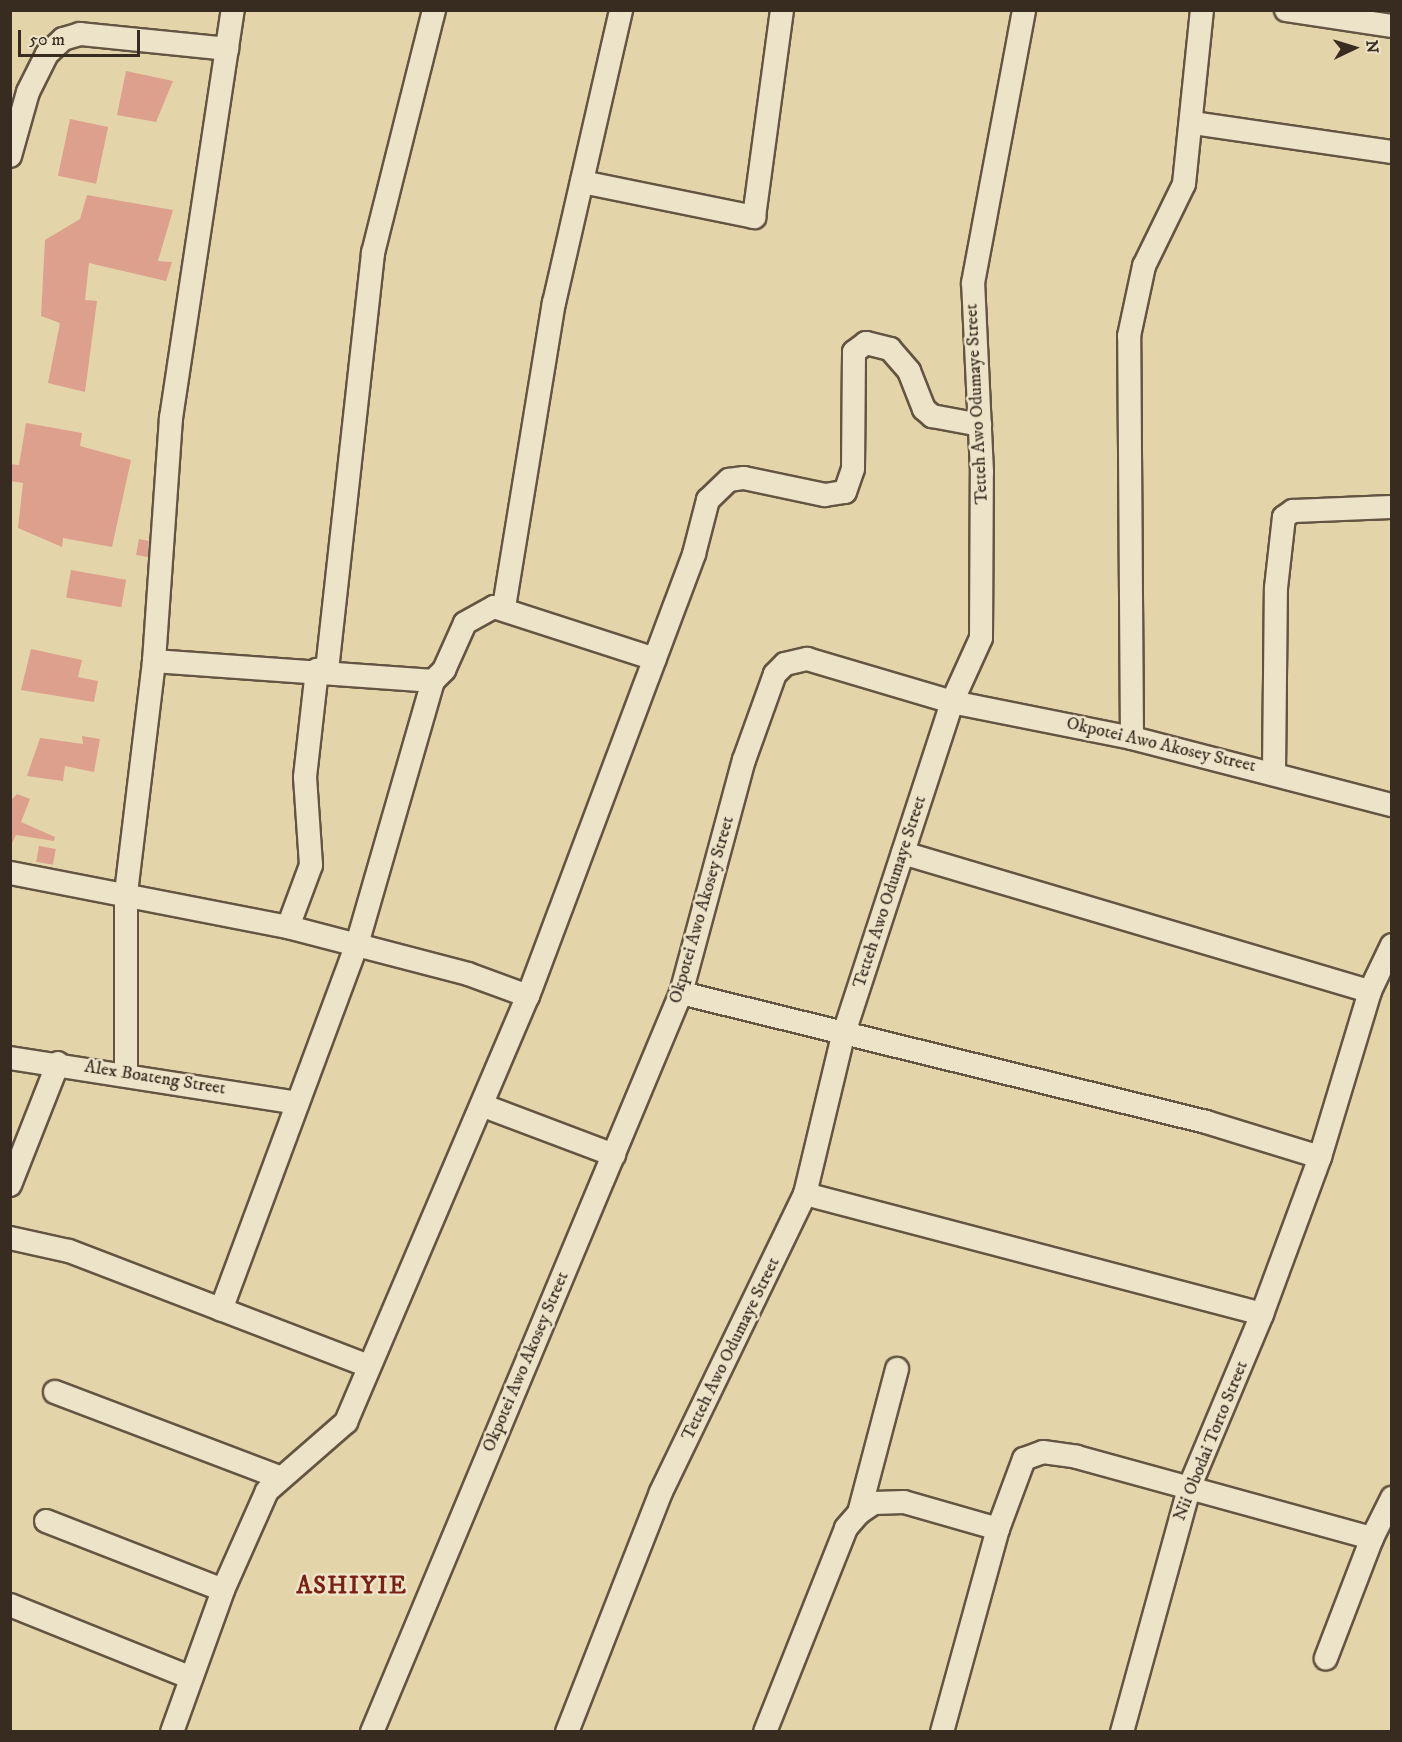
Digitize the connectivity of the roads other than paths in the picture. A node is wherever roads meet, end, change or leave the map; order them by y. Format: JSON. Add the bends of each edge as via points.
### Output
{"nodes":[{"id":1,"x":233,"y":10,"type":"edge"},
{"id":2,"x":434,"y":10,"type":"edge"},
{"id":3,"x":621,"y":10,"type":"edge"},
{"id":4,"x":782,"y":10,"type":"edge"},
{"id":5,"x":1024,"y":10,"type":"edge"},
{"id":6,"x":1202,"y":10,"type":"edge"},
{"id":7,"x":1286,"y":10,"type":"edge"},
{"id":8,"x":1392,"y":26,"type":"edge"},
{"id":9,"x":227,"y":49,"type":"junction"},
{"id":10,"x":1193,"y":123,"type":"junction"},
{"id":11,"x":1392,"y":152,"type":"edge"},
{"id":12,"x":10,"y":156,"type":"edge"},
{"id":13,"x":582,"y":182,"type":"junction"},
{"id":14,"x":980,"y":425,"type":"junction"},
{"id":15,"x":1392,"y":507,"type":"edge"},
{"id":16,"x":504,"y":607,"type":"junction"},
{"id":17,"x":655,"y":659,"type":"junction"},
{"id":18,"x":154,"y":661,"type":"junction"},
{"id":19,"x":322,"y":670,"type":"junction"},
{"id":20,"x":433,"y":681,"type":"junction"},
{"id":21,"x":952,"y":702,"type":"junction"},
{"id":22,"x":1132,"y":738,"type":"junction"},
{"id":23,"x":1274,"y":772,"type":"junction"},
{"id":24,"x":1392,"y":805,"type":"edge"},
{"id":25,"x":903,"y":853,"type":"junction"},
{"id":26,"x":10,"y":873,"type":"edge"},
{"id":27,"x":126,"y":893,"type":"junction"},
{"id":28,"x":288,"y":927,"type":"junction"},
{"id":29,"x":357,"y":944,"type":"junction"},
{"id":30,"x":1392,"y":945,"type":"edge"},
{"id":31,"x":1370,"y":991,"type":"junction"},
{"id":32,"x":681,"y":993,"type":"junction"},
{"id":33,"x":528,"y":996,"type":"junction"},
{"id":34,"x":843,"y":1036,"type":"junction"},
{"id":35,"x":10,"y":1058,"type":"edge"},
{"id":36,"x":58,"y":1064,"type":"junction"},
{"id":37,"x":126,"y":1074,"type":"junction"},
{"id":38,"x":298,"y":1103,"type":"junction"},
{"id":39,"x":484,"y":1106,"type":"junction"},
{"id":40,"x":614,"y":1155,"type":"junction"},
{"id":41,"x":1320,"y":1157,"type":"junction"},
{"id":42,"x":10,"y":1185,"type":"edge"},
{"id":43,"x":806,"y":1194,"type":"junction"},
{"id":44,"x":10,"y":1238,"type":"edge"},
{"id":45,"x":221,"y":1309,"type":"junction"},
{"id":46,"x":1262,"y":1314,"type":"junction"},
{"id":47,"x":369,"y":1366,"type":"junction"},
{"id":48,"x":897,"y":1369,"type":"dead end"},
{"id":49,"x":55,"y":1392,"type":"dead end"},
{"id":50,"x":279,"y":1478,"type":"junction"},
{"id":51,"x":1189,"y":1488,"type":"junction"},
{"id":52,"x":1392,"y":1498,"type":"edge"},
{"id":53,"x":860,"y":1513,"type":"junction"},
{"id":54,"x":46,"y":1521,"type":"dead end"},
{"id":55,"x":998,"y":1529,"type":"junction"},
{"id":56,"x":1372,"y":1538,"type":"junction"},
{"id":57,"x":223,"y":1590,"type":"junction"},
{"id":58,"x":10,"y":1605,"type":"edge"},
{"id":59,"x":1326,"y":1658,"type":"dead end"},
{"id":60,"x":189,"y":1677,"type":"junction"},
{"id":61,"x":172,"y":1731,"type":"edge"},
{"id":62,"x":372,"y":1731,"type":"edge"},
{"id":63,"x":567,"y":1731,"type":"edge"},
{"id":64,"x":765,"y":1731,"type":"edge"},
{"id":65,"x":942,"y":1731,"type":"edge"},
{"id":66,"x":1122,"y":1731,"type":"edge"}],
"edges":[{"from":1,"to":9,"type":"street"},
{"from":2,"to":19,"type":"street","via":[[373,253]]},
{"from":3,"to":13,"type":"street"},
{"from":4,"to":13,"type":"street","via":[[754,217]]},
{"from":5,"to":14,"type":"street","name":"Tetteh Awo Odumaye Street","via":[[973,283]]},
{"from":6,"to":10,"type":"street"},
{"from":7,"to":8,"type":"street"},
{"from":9,"to":12,"type":"street","via":[[80,34],[63,39],[47,54],[28,92]]},
{"from":9,"to":18,"type":"street","via":[[171,418]]},
{"from":10,"to":11,"type":"street"},
{"from":10,"to":22,"type":"street","via":[[1184,184],[1144,266],[1129,336]]},
{"from":13,"to":16,"type":"street","via":[[554,303]]},
{"from":14,"to":17,"type":"street","via":[[932,416],[924,409],[909,371],[890,349],[859,345],[853,368],[853,469],[845,492],[825,495],[744,478],[716,488]]},
{"from":14,"to":21,"type":"street","name":"Tetteh Awo Odumaye Street","via":[[981,638]]},
{"from":15,"to":23,"type":"street","via":[[1293,511],[1284,517],[1276,588]]},
{"from":16,"to":17,"type":"street"},
{"from":16,"to":20,"type":"street","via":[[485,608],[465,623],[444,670]]},
{"from":17,"to":33,"type":"street"},
{"from":18,"to":19,"type":"street"},
{"from":18,"to":27,"type":"street"},
{"from":19,"to":20,"type":"street"},
{"from":19,"to":28,"type":"street","via":[[305,777],[311,865]]},
{"from":20,"to":29,"type":"street"},
{"from":21,"to":22,"type":"street","name":"Okpotei Awo Akosey Street"},
{"from":21,"to":25,"type":"street","name":"Tetteh Awo Odumaye Street"},
{"from":21,"to":32,"type":"street","name":"Okpotei Awo Akosey Street","via":[[807,659],[785,664],[775,674],[744,760]]},
{"from":22,"to":23,"type":"street","name":"Okpotei Awo Akosey Street"},
{"from":23,"to":24,"type":"street","name":"Okpotei Awo Akosey Street"},
{"from":25,"to":31,"type":"street"},
{"from":25,"to":34,"type":"street","name":"Tetteh Awo Odumaye Street"},
{"from":26,"to":27,"type":"street"},
{"from":27,"to":28,"type":"street"},
{"from":27,"to":37,"type":"street"},
{"from":28,"to":29,"type":"street"},
{"from":29,"to":33,"type":"street"},
{"from":29,"to":38,"type":"street"},
{"from":30,"to":31,"type":"street","name":"Nii Obodai Torto Street"},
{"from":31,"to":41,"type":"street","name":"Nii Obodai Torto Street"},
{"from":32,"to":34,"type":"street"},
{"from":32,"to":40,"type":"street","name":"Okpotei Awo Akosey Street"},
{"from":33,"to":39,"type":"street"},
{"from":34,"to":41,"type":"street","via":[[1206,1122]]},
{"from":34,"to":43,"type":"street","name":"Tetteh Awo Odumaye Street"},
{"from":35,"to":36,"type":"street","name":"Alex Boateng Street"},
{"from":36,"to":37,"type":"street","name":"Alex Boateng Street"},
{"from":36,"to":42,"type":"street"},
{"from":37,"to":38,"type":"street","name":"Alex Boateng Street"},
{"from":38,"to":45,"type":"street"},
{"from":39,"to":40,"type":"street"},
{"from":39,"to":47,"type":"street"},
{"from":40,"to":62,"type":"street","name":"Okpotei Awo Akosey Street"},
{"from":41,"to":46,"type":"street","name":"Nii Obodai Torto Street"},
{"from":43,"to":46,"type":"street"},
{"from":43,"to":63,"type":"street","name":"Tetteh Awo Odumaye Street","via":[[661,1492]]},
{"from":44,"to":45,"type":"street","via":[[69,1251]]},
{"from":45,"to":47,"type":"street"},
{"from":46,"to":51,"type":"street","name":"Nii Obodai Torto Street"},
{"from":47,"to":50,"type":"street","via":[[346,1422]]},
{"from":48,"to":53,"type":"street"},
{"from":49,"to":50,"type":"street"},
{"from":50,"to":57,"type":"street","via":[[255,1513]]},
{"from":51,"to":55,"type":"street","via":[[1043,1452],[1024,1459]]},
{"from":51,"to":56,"type":"street"},
{"from":51,"to":66,"type":"street","name":"Nii Obodai Torto Street"},
{"from":52,"to":56,"type":"street"},
{"from":53,"to":55,"type":"street","via":[[874,1503],[904,1502]]},
{"from":53,"to":64,"type":"street","via":[[846,1528]]},
{"from":54,"to":57,"type":"street"},
{"from":55,"to":65,"type":"street"},
{"from":56,"to":59,"type":"street"},
{"from":57,"to":60,"type":"street"},
{"from":58,"to":60,"type":"street"},
{"from":60,"to":61,"type":"street"}]}
